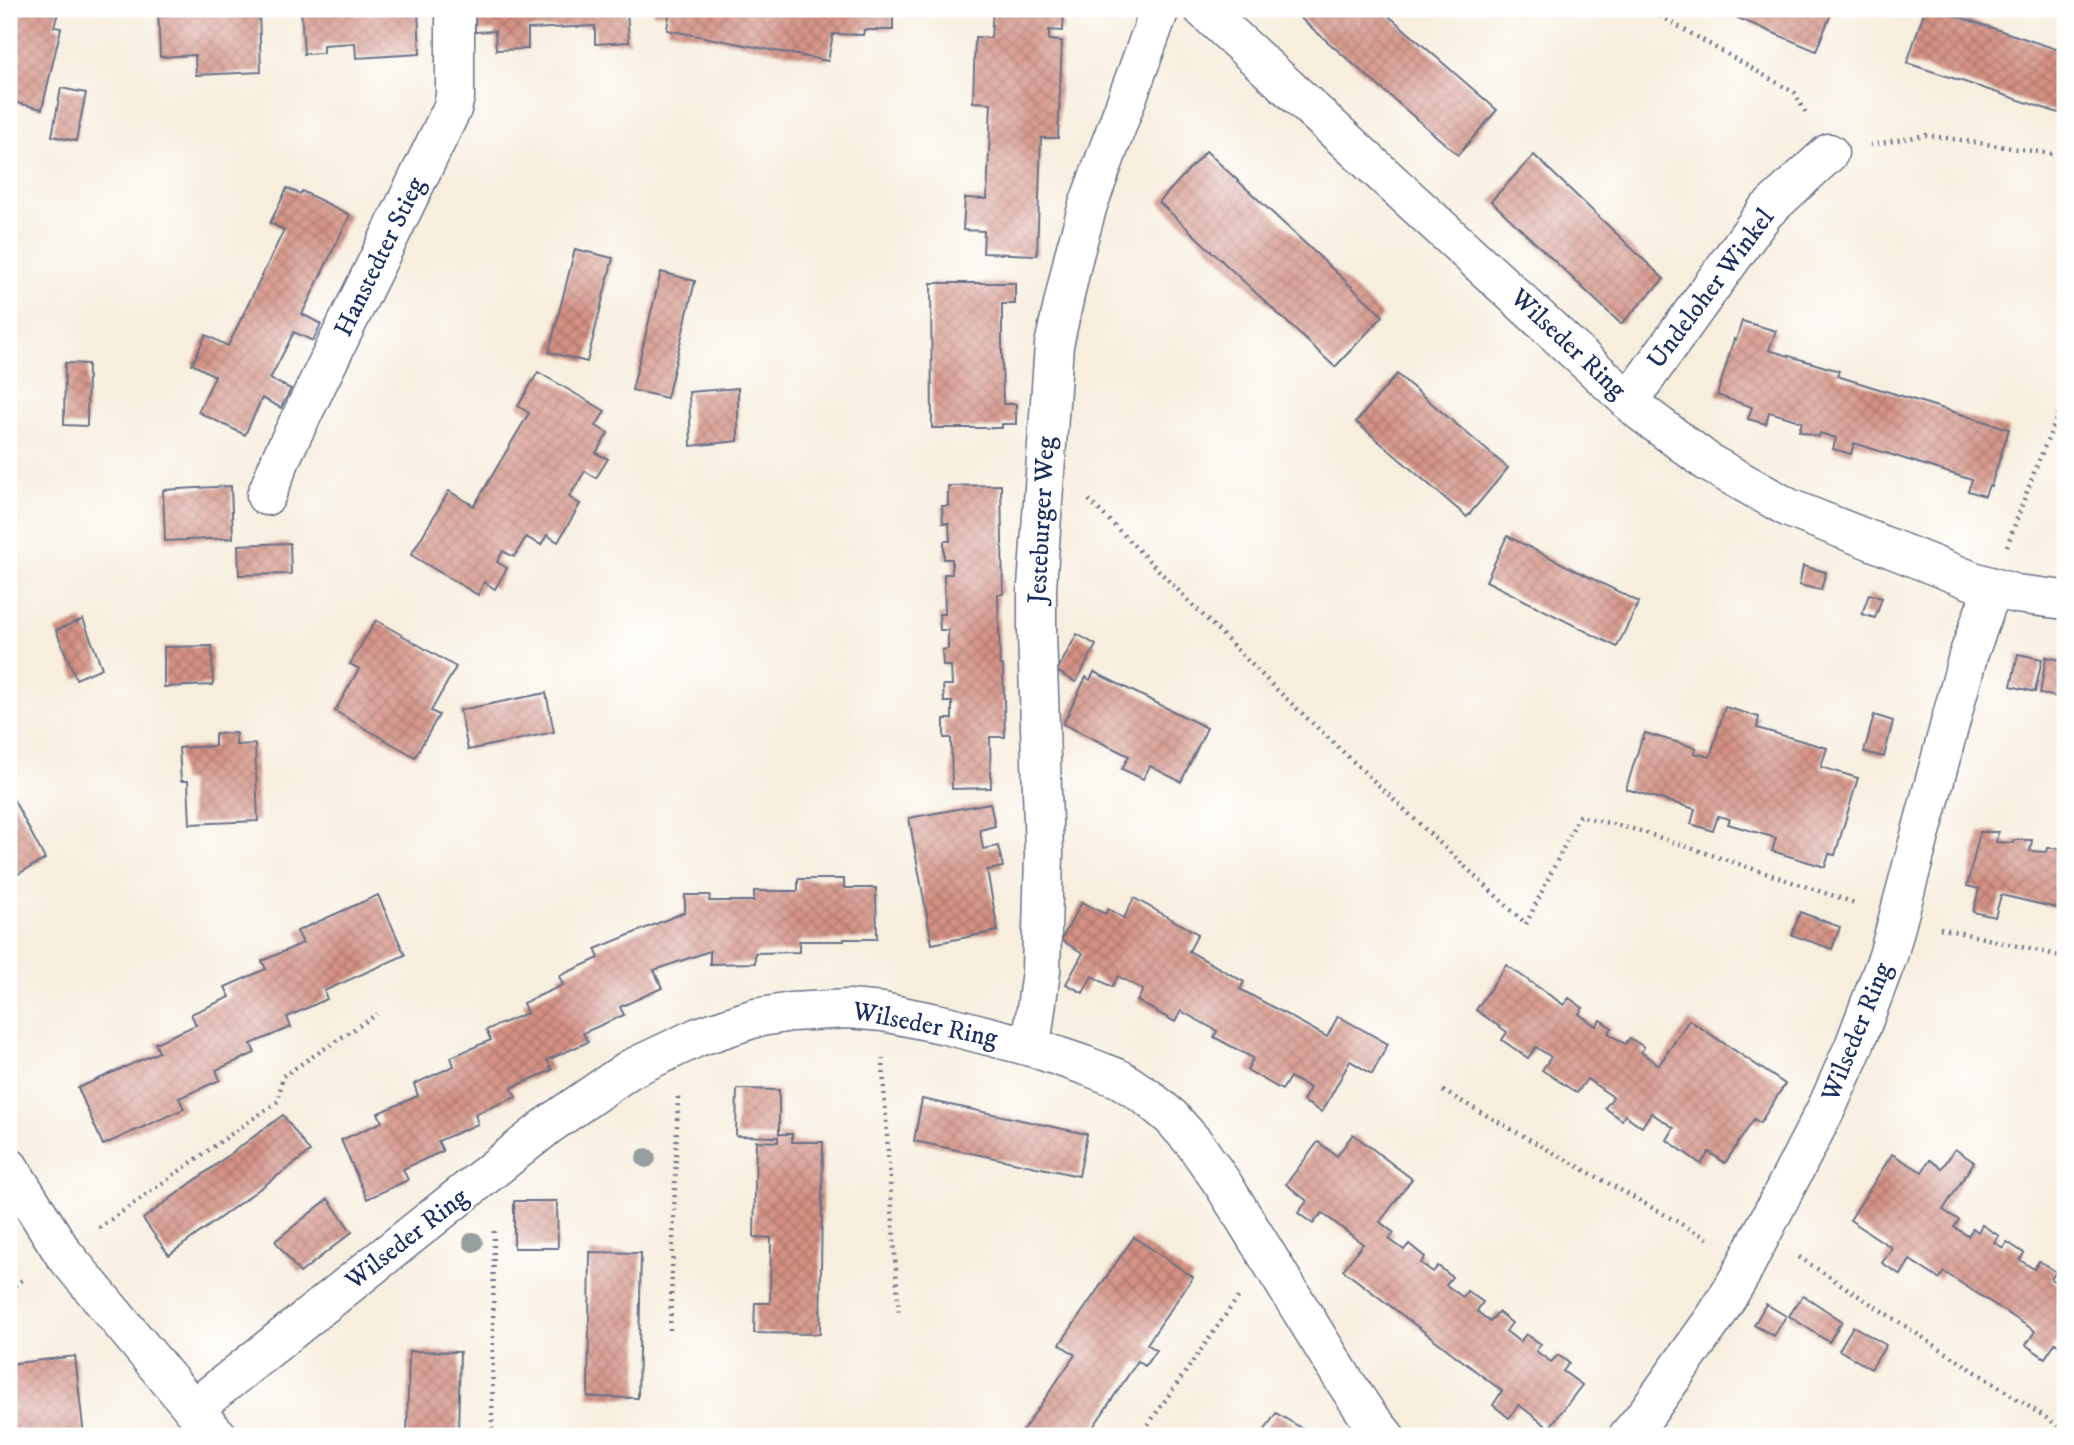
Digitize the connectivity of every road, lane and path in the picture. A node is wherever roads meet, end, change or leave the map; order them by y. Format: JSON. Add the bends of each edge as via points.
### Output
{"nodes":[{"id":1,"x":455,"y":9,"type":"edge"},
{"id":2,"x":1160,"y":9,"type":"edge"},
{"id":3,"x":1203,"y":9,"type":"edge"},
{"id":4,"x":1648,"y":9,"type":"edge"},
{"id":5,"x":1829,"y":153,"type":"junction"},
{"id":6,"x":2065,"y":156,"type":"edge"},
{"id":7,"x":2065,"y":399,"type":"edge"},
{"id":8,"x":1629,"y":401,"type":"junction"},
{"id":9,"x":266,"y":496,"type":"dead end"},
{"id":10,"x":1089,"y":500,"type":"dead end"},
{"id":11,"x":1993,"y":587,"type":"junction"},
{"id":12,"x":2065,"y":600,"type":"edge"},
{"id":13,"x":1899,"y":917,"type":"junction"},
{"id":14,"x":2065,"y":957,"type":"edge"},
{"id":15,"x":883,"y":1012,"type":"junction"},
{"id":16,"x":377,"y":1014,"type":"dead end"},
{"id":17,"x":1031,"y":1047,"type":"junction"},
{"id":18,"x":667,"y":1051,"type":"junction"},
{"id":19,"x":1443,"y":1091,"type":"dead end"},
{"id":20,"x":9,"y":1167,"type":"edge"},
{"id":21,"x":482,"y":1179,"type":"junction"},
{"id":22,"x":1754,"y":1247,"type":"junction"},
{"id":23,"x":63,"y":1253,"type":"junction"},
{"id":24,"x":1274,"y":1267,"type":"junction"},
{"id":25,"x":899,"y":1315,"type":"dead end"},
{"id":26,"x":670,"y":1330,"type":"dead end"},
{"id":27,"x":205,"y":1423,"type":"edge"},
{"id":28,"x":2065,"y":1430,"type":"edge"},
{"id":29,"x":492,"y":1436,"type":"edge"},
{"id":30,"x":1140,"y":1436,"type":"edge"},
{"id":31,"x":1385,"y":1436,"type":"edge"},
{"id":32,"x":1628,"y":1436,"type":"edge"}],
"edges":[{"from":1,"to":9,"type":"street","name":"Hanstedter Stieg","via":[[452,110]]},
{"from":2,"to":17,"type":"street","name":"Jesteburger Weg","via":[[1088,205],[1054,345],[1037,587],[1044,854],[1041,971]]},
{"from":3,"to":8,"type":"street","name":"Wilseder Ring"},
{"from":4,"to":5,"type":"path","via":[[1795,93]]},
{"from":5,"to":6,"type":"path","via":[[1926,135]]},
{"from":5,"to":8,"type":"street","name":"Undeloher Winkel","via":[[1765,212]]},
{"from":7,"to":11,"type":"path"},
{"from":8,"to":11,"type":"street","name":"Wilseder Ring","via":[[1709,463],[1789,508]]},
{"from":10,"to":13,"type":"path","via":[[1273,686],[1526,924],[1579,816],[1637,830]]},
{"from":11,"to":12,"type":"street","name":"Wilseder Ring"},
{"from":11,"to":13,"type":"street","name":"Wilseder Ring","via":[[1968,656]]},
{"from":13,"to":14,"type":"path"},
{"from":13,"to":22,"type":"street","name":"Wilseder Ring","via":[[1854,1046]]},
{"from":15,"to":17,"type":"street","name":"Wilseder Ring"},
{"from":15,"to":18,"type":"street","name":"Wilseder Ring","via":[[824,1009],[755,1018]]},
{"from":15,"to":25,"type":"path"},
{"from":16,"to":23,"type":"path","via":[[283,1076],[278,1101]]},
{"from":17,"to":24,"type":"street","name":"Wilseder Ring","via":[[1120,1079],[1171,1117],[1223,1184]]},
{"from":18,"to":21,"type":"street","name":"Wilseder Ring","via":[[600,1088]]},
{"from":18,"to":26,"type":"path","via":[[678,1084]]},
{"from":19,"to":22,"type":"path"},
{"from":20,"to":23,"type":"street"},
{"from":21,"to":27,"type":"street","name":"Wilseder Ring"},
{"from":21,"to":29,"type":"path","via":[[495,1215]]},
{"from":22,"to":28,"type":"path","via":[[1800,1257]]},
{"from":22,"to":32,"type":"street","name":"Wilseder Ring","via":[[1716,1316]]},
{"from":23,"to":27,"type":"street"},
{"from":24,"to":30,"type":"path","via":[[1242,1291]]},
{"from":24,"to":31,"type":"street","name":"Wilseder Ring"}]}
